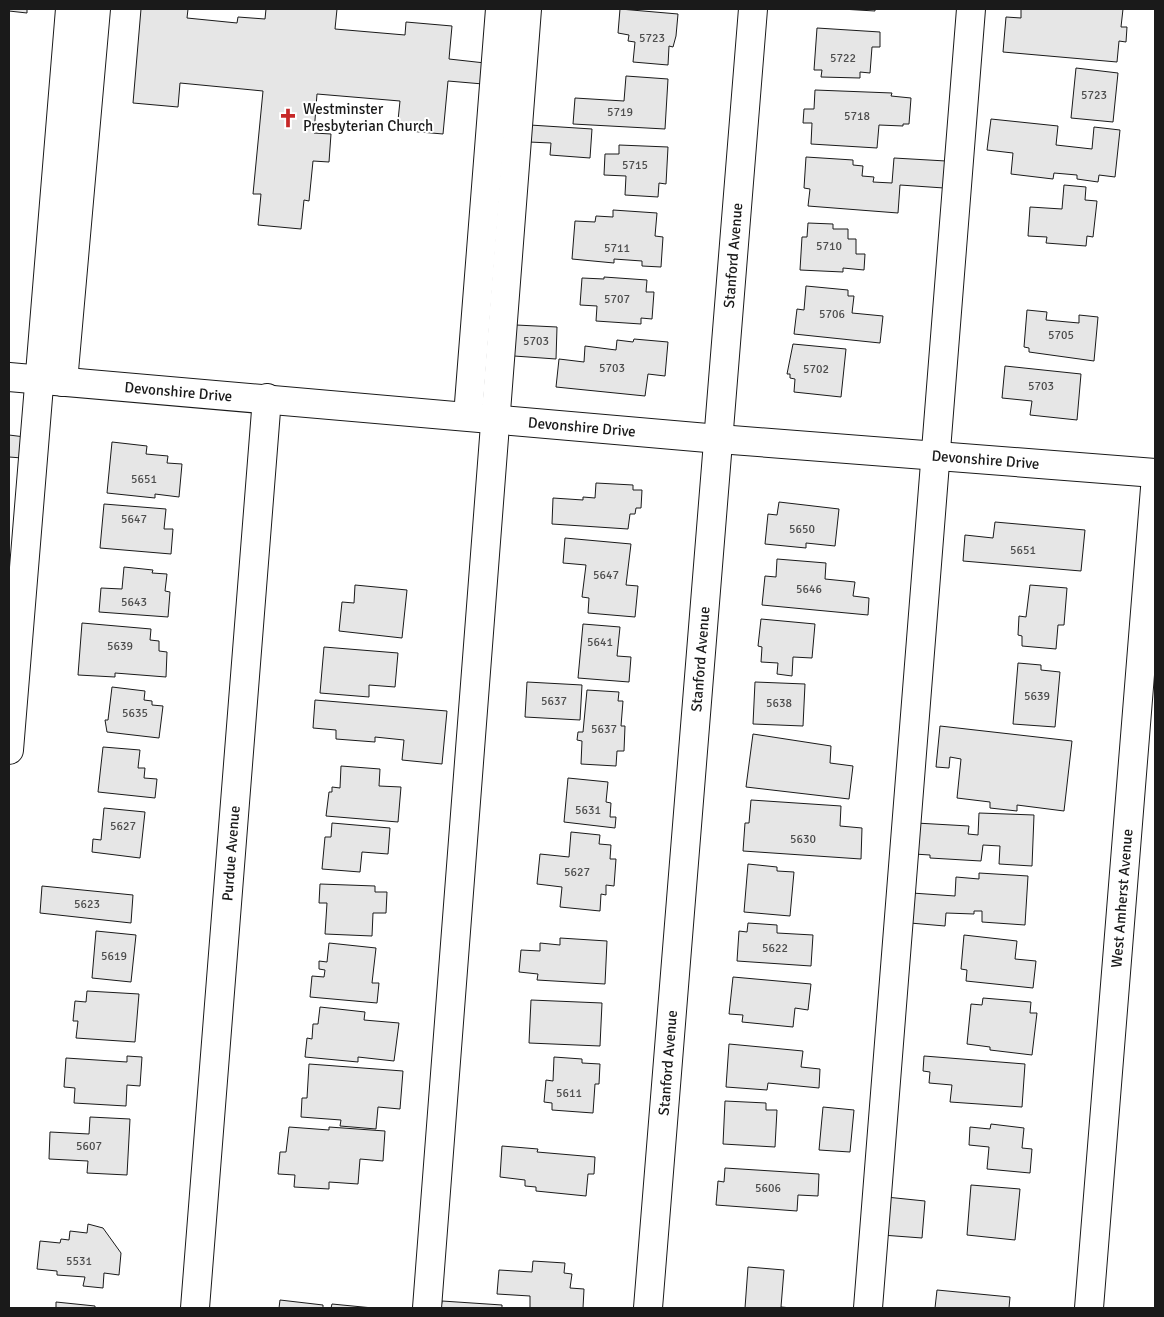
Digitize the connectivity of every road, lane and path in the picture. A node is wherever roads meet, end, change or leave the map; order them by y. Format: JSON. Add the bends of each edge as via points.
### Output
{"nodes":[{"id":1,"x":70,"y":9,"type":"edge"},
{"id":2,"x":96,"y":9,"type":"edge"},
{"id":3,"x":500,"y":9,"type":"edge"},
{"id":4,"x":527,"y":9,"type":"edge"},
{"id":5,"x":753,"y":9,"type":"edge"},
{"id":6,"x":971,"y":9,"type":"edge"},
{"id":7,"x":9,"y":377,"type":"edge"},
{"id":8,"x":51,"y":381,"type":"junction"},
{"id":9,"x":267,"y":398,"type":"junction"},
{"id":10,"x":468,"y":416,"type":"junction"},
{"id":11,"x":495,"y":418,"type":"junction"},
{"id":12,"x":719,"y":439,"type":"junction"},
{"id":13,"x":935,"y":456,"type":"junction"},
{"id":14,"x":1155,"y":473,"type":"edge"},
{"id":15,"x":1155,"y":488,"type":"edge"},
{"id":16,"x":9,"y":750,"type":"edge"},
{"id":17,"x":196,"y":1308,"type":"edge"},
{"id":18,"x":427,"y":1308,"type":"edge"},
{"id":19,"x":648,"y":1308,"type":"edge"},
{"id":20,"x":868,"y":1308,"type":"edge"},
{"id":21,"x":1089,"y":1308,"type":"edge"}],
"edges":[{"from":1,"to":8,"type":"street"},
{"from":2,"to":8,"type":"street"},
{"from":3,"to":10,"type":"street"},
{"from":4,"to":11,"type":"street"},
{"from":5,"to":12,"type":"street","name":"Stanford Avenue"},
{"from":6,"to":13,"type":"street"},
{"from":7,"to":8,"type":"street","name":"Devonshire Drive"},
{"from":8,"to":9,"type":"street","name":"Devonshire Drive"},
{"from":8,"to":16,"type":"street"},
{"from":9,"to":10,"type":"street","name":"Devonshire Drive"},
{"from":9,"to":17,"type":"street","name":"Purdue Avenue"},
{"from":10,"to":11,"type":"street","name":"Devonshire Drive"},
{"from":11,"to":12,"type":"street","name":"Devonshire Drive"},
{"from":11,"to":18,"type":"street"},
{"from":12,"to":13,"type":"street","name":"Devonshire Drive"},
{"from":12,"to":19,"type":"street","name":"Stanford Avenue"},
{"from":13,"to":14,"type":"street","name":"Devonshire Drive"},
{"from":13,"to":20,"type":"street"},
{"from":15,"to":21,"type":"street","name":"West Amherst Avenue"}]}
